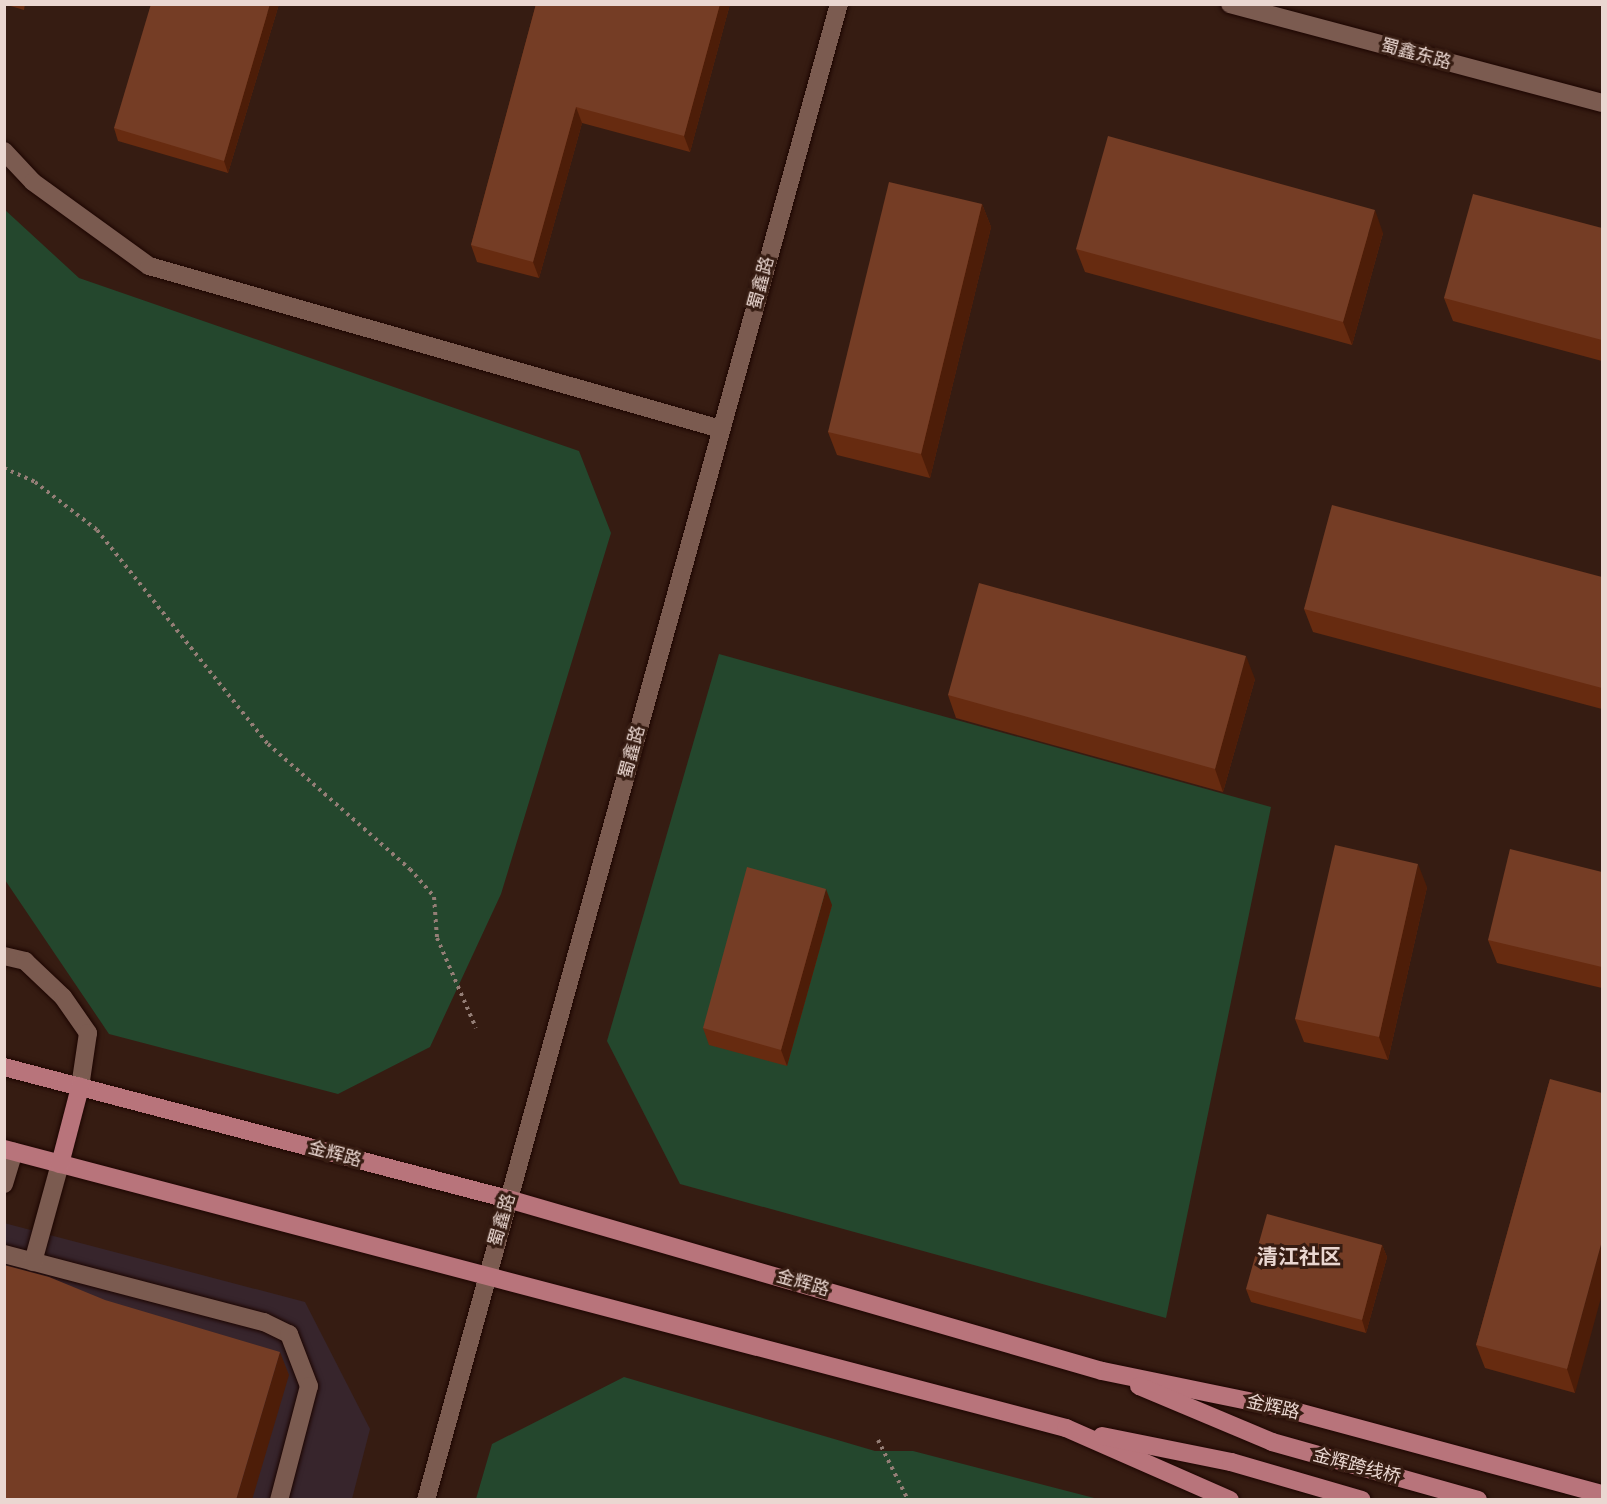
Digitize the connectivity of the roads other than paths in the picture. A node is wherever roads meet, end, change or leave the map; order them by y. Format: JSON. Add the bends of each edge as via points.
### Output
{"nodes":[{"id":1,"x":839,"y":4,"type":"edge"},
{"id":2,"x":1230,"y":4,"type":"edge"},
{"id":3,"x":1602,"y":103,"type":"edge"},
{"id":4,"x":4,"y":151,"type":"edge"},
{"id":5,"x":721,"y":429,"type":"junction"},
{"id":6,"x":4,"y":956,"type":"edge"},
{"id":7,"x":4,"y":1067,"type":"edge"},
{"id":8,"x":80,"y":1087,"type":"junction"},
{"id":9,"x":9,"y":1150,"type":"edge"},
{"id":10,"x":60,"y":1164,"type":"junction"},
{"id":11,"x":4,"y":1184,"type":"edge"},
{"id":12,"x":508,"y":1199,"type":"junction"},
{"id":13,"x":4,"y":1254,"type":"edge"},
{"id":14,"x":33,"y":1262,"type":"junction"},
{"id":15,"x":486,"y":1279,"type":"junction"},
{"id":16,"x":1102,"y":1371,"type":"junction"},
{"id":17,"x":1066,"y":1428,"type":"junction"},
{"id":18,"x":1602,"y":1494,"type":"edge"},
{"id":19,"x":279,"y":1500,"type":"edge"},
{"id":20,"x":426,"y":1500,"type":"edge"},
{"id":21,"x":1230,"y":1500,"type":"edge"},
{"id":22,"x":1362,"y":1500,"type":"edge"},
{"id":23,"x":1478,"y":1500,"type":"edge"}],
"edges":[{"from":1,"to":5,"type":"street","name":"蜀鑫路"},
{"from":2,"to":3,"type":"street","name":"蜀鑫东路"},
{"from":4,"to":5,"type":"street","via":[[33,182],[149,266]]},
{"from":5,"to":12,"type":"street","name":"蜀鑫路"},
{"from":6,"to":8,"type":"street","via":[[25,962],[63,997],[88,1033]]},
{"from":7,"to":8,"type":"main road","name":"金辉路"},
{"from":8,"to":10,"type":"main road"},
{"from":8,"to":12,"type":"main road","name":"金辉路"},
{"from":9,"to":10,"type":"main road"},
{"from":9,"to":11,"type":"street"},
{"from":10,"to":14,"type":"street"},
{"from":10,"to":15,"type":"main road"},
{"from":12,"to":15,"type":"street","name":"蜀鑫路"},
{"from":12,"to":16,"type":"main road","name":"金辉路"},
{"from":13,"to":14,"type":"street"},
{"from":14,"to":19,"type":"street","via":[[264,1322],[289,1334],[309,1386]]},
{"from":15,"to":17,"type":"main road"},
{"from":15,"to":20,"type":"street","name":"蜀鑫路"},
{"from":16,"to":18,"type":"main road","name":"金辉路","via":[[1283,1408]]},
{"from":16,"to":23,"type":"main road","name":"金辉跨线桥","via":[[1272,1442]]},
{"from":17,"to":21,"type":"main road"},
{"from":17,"to":22,"type":"main road","name":"金辉跨线桥","via":[[1231,1462]]}]}
